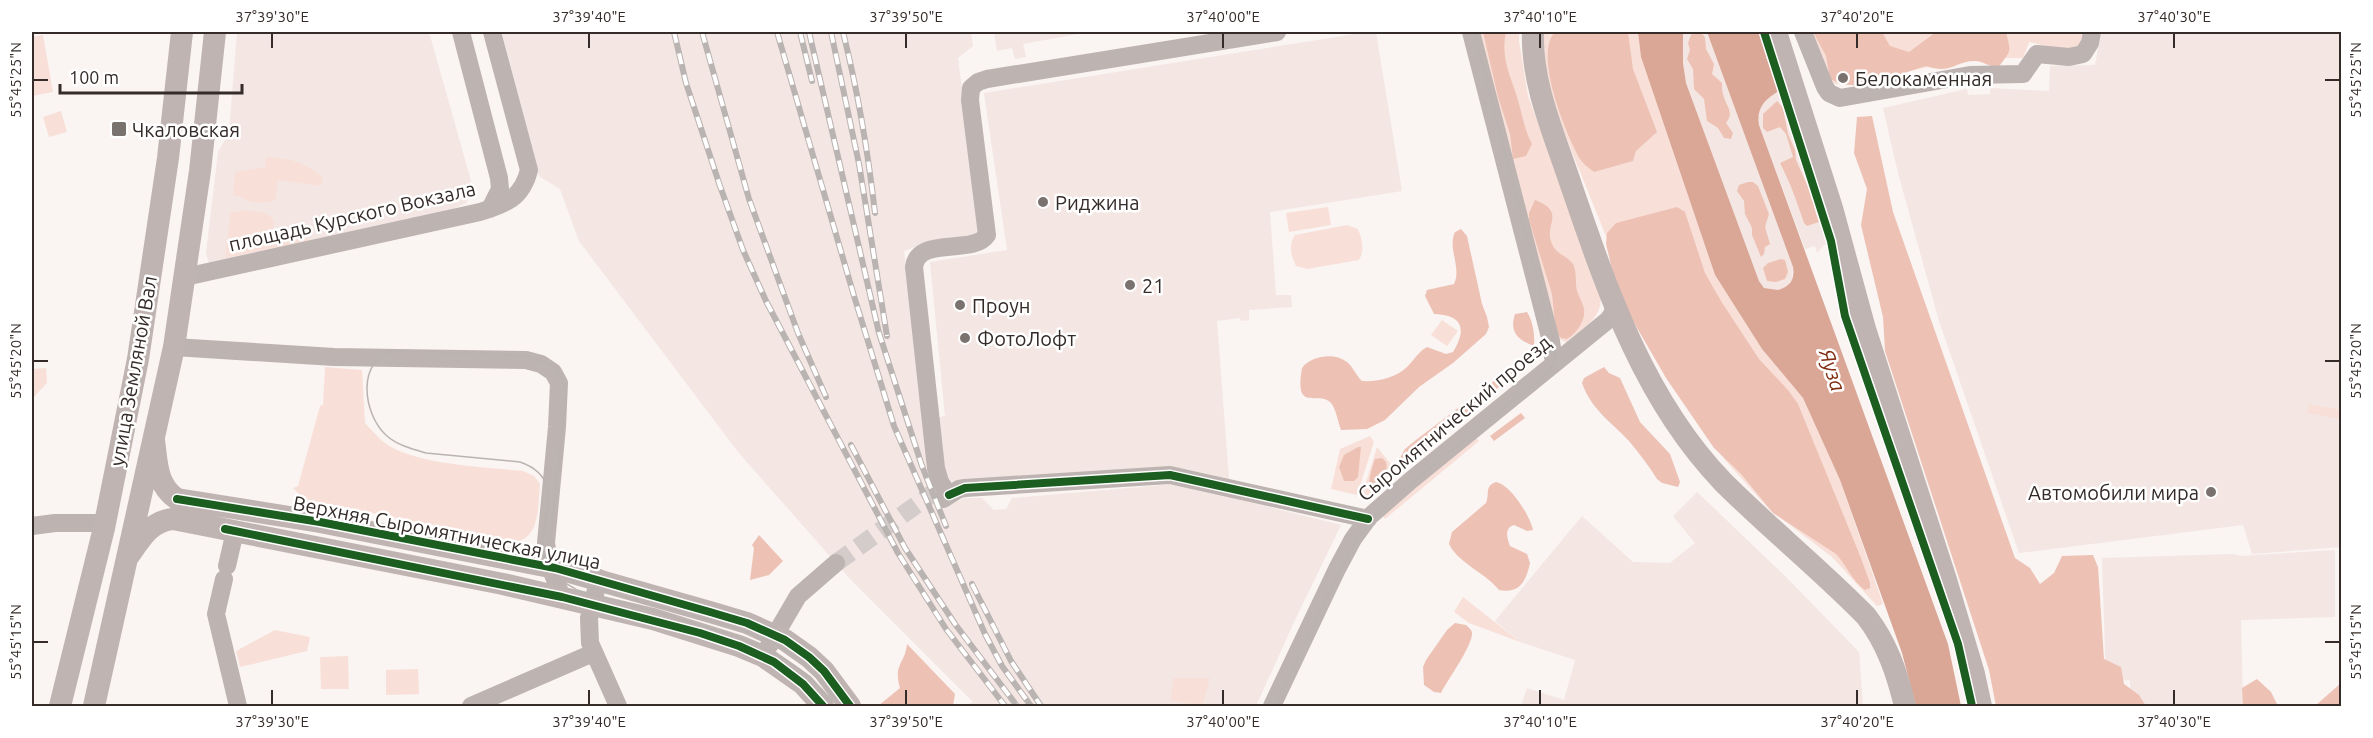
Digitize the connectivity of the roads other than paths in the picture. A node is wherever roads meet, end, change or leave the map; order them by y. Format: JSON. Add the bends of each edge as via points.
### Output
{"nodes":[{"id":1,"x":182,"y":32,"type":"edge"},
{"id":2,"x":215,"y":32,"type":"edge"},
{"id":3,"x":461,"y":32,"type":"edge"},
{"id":4,"x":492,"y":32,"type":"edge"},
{"id":5,"x":1277,"y":32,"type":"edge"},
{"id":6,"x":1471,"y":32,"type":"edge"},
{"id":7,"x":1776,"y":32,"type":"edge"},
{"id":8,"x":1803,"y":32,"type":"edge"},
{"id":9,"x":2092,"y":32,"type":"edge"},
{"id":10,"x":1532,"y":35,"type":"edge"},
{"id":11,"x":490,"y":209,"type":"junction"},
{"id":12,"x":185,"y":277,"type":"junction"},
{"id":13,"x":1614,"y":303,"type":"junction"},
{"id":14,"x":1625,"y":328,"type":"junction"},
{"id":15,"x":1593,"y":332,"type":"junction"},
{"id":16,"x":174,"y":347,"type":"junction"},
{"id":17,"x":1554,"y":363,"type":"junction"},
{"id":18,"x":154,"y":440,"type":"junction"},
{"id":19,"x":1368,"y":519,"type":"junction"},
{"id":20,"x":105,"y":524,"type":"junction"},
{"id":21,"x":32,"y":526,"type":"edge"},
{"id":22,"x":235,"y":531,"type":"junction"},
{"id":23,"x":128,"y":558,"type":"junction"},
{"id":24,"x":550,"y":567,"type":"junction"},
{"id":25,"x":840,"y":568,"type":"tunnel mouth"},
{"id":26,"x":599,"y":578,"type":"junction"},
{"id":27,"x":562,"y":597,"type":"junction"},
{"id":28,"x":592,"y":604,"type":"junction"},
{"id":29,"x":780,"y":634,"type":"junction"},
{"id":30,"x":592,"y":653,"type":"junction"},
{"id":31,"x":768,"y":659,"type":"junction"},
{"id":32,"x":60,"y":706,"type":"edge"},
{"id":33,"x":94,"y":706,"type":"edge"},
{"id":34,"x":238,"y":706,"type":"edge"},
{"id":35,"x":471,"y":706,"type":"edge"},
{"id":36,"x":618,"y":706,"type":"edge"},
{"id":37,"x":823,"y":706,"type":"edge"},
{"id":38,"x":850,"y":706,"type":"edge"},
{"id":39,"x":1272,"y":706,"type":"edge"},
{"id":40,"x":1905,"y":706,"type":"edge"},
{"id":41,"x":1981,"y":706,"type":"edge"}],
"edges":[{"from":1,"to":20,"type":"main road","name":"улица Земляной Вал","via":[[138,359]]},
{"from":2,"to":12,"type":"main road","name":"улица Земляной Вал"},
{"from":3,"to":11,"type":"street","name":"площадь Курского Вокзала","via":[[499,178],[500,189]]},
{"from":4,"to":11,"type":"street","via":[[529,170],[517,195]]},
{"from":5,"to":19,"type":"street","via":[[987,79],[971,88],[987,235],[978,242],[925,251],[917,257],[914,267],[936,468],[943,492],[1170,474]]},
{"from":6,"to":17,"type":"street"},
{"from":7,"to":41,"type":"main road","via":[[1832,208],[1865,329],[1956,611]]},
{"from":8,"to":9,"type":"street","via":[[1825,87],[1840,98],[1970,75],[2019,75],[2037,54],[2083,54]]},
{"from":10,"to":13,"type":"main road","via":[[1543,101]]},
{"from":11,"to":12,"type":"street","name":"площадь Курского Вокзала"},
{"from":12,"to":16,"type":"main road","name":"улица Земляной Вал"},
{"from":13,"to":14,"type":"main road"},
{"from":13,"to":15,"type":"street","name":"Сыромятнический проезд","via":[[1613,313]]},
{"from":14,"to":15,"type":"street","via":[[1608,327]]},
{"from":14,"to":40,"type":"main road","via":[[1652,386],[1695,449],[1723,481],[1858,608],[1881,636]]},
{"from":15,"to":17,"type":"street","name":"Сыромятнический проезд"},
{"from":16,"to":18,"type":"main road","name":"улица Земляной Вал"},
{"from":16,"to":24,"type":"street","via":[[358,357],[526,360],[541,364],[554,372],[559,383],[546,543]]},
{"from":17,"to":19,"type":"street","name":"Сыромятнический проезд"},
{"from":18,"to":23,"type":"main road","name":"улица Земляной Вал"},
{"from":18,"to":24,"type":"main road","name":"Верхняя Сыромятническая улица","via":[[161,483],[171,495],[184,501],[320,522]]},
{"from":19,"to":39,"type":"street","name":"Сыромятнический проезд","via":[[1337,569]]},
{"from":20,"to":21,"type":"street"},
{"from":20,"to":32,"type":"main road","name":"улица Земляной Вал"},
{"from":22,"to":23,"type":"main road","name":"Верхняя Сыромятническая улица","via":[[166,519],[144,534]]},
{"from":22,"to":27,"type":"main road","name":"Верхняя Сыромятническая улица"},
{"from":22,"to":34,"type":"street","via":[[216,614]]},
{"from":23,"to":33,"type":"main road","name":"улица Земляной Вал"},
{"from":24,"to":26,"type":"main road","name":"Верхняя Сыромятническая улица"},
{"from":24,"to":27,"type":"street"},
{"from":25,"to":29,"type":"street"},
{"from":26,"to":28,"type":"street"},
{"from":26,"to":29,"type":"main road","name":"Верхняя Сыромятническая улица"},
{"from":27,"to":28,"type":"main road","name":"Верхняя Сыромятническая улица"},
{"from":28,"to":30,"type":"street"},
{"from":28,"to":31,"type":"main road","name":"Верхняя Сыромятническая улица","via":[[700,633]]},
{"from":29,"to":31,"type":"street"},
{"from":29,"to":38,"type":"main road","name":"Верхняя Сыромятническая улица","via":[[824,671]]},
{"from":30,"to":35,"type":"street"},
{"from":30,"to":36,"type":"street"},
{"from":31,"to":37,"type":"main road","name":"Верхняя Сыромятническая улица","via":[[803,684]]}]}
